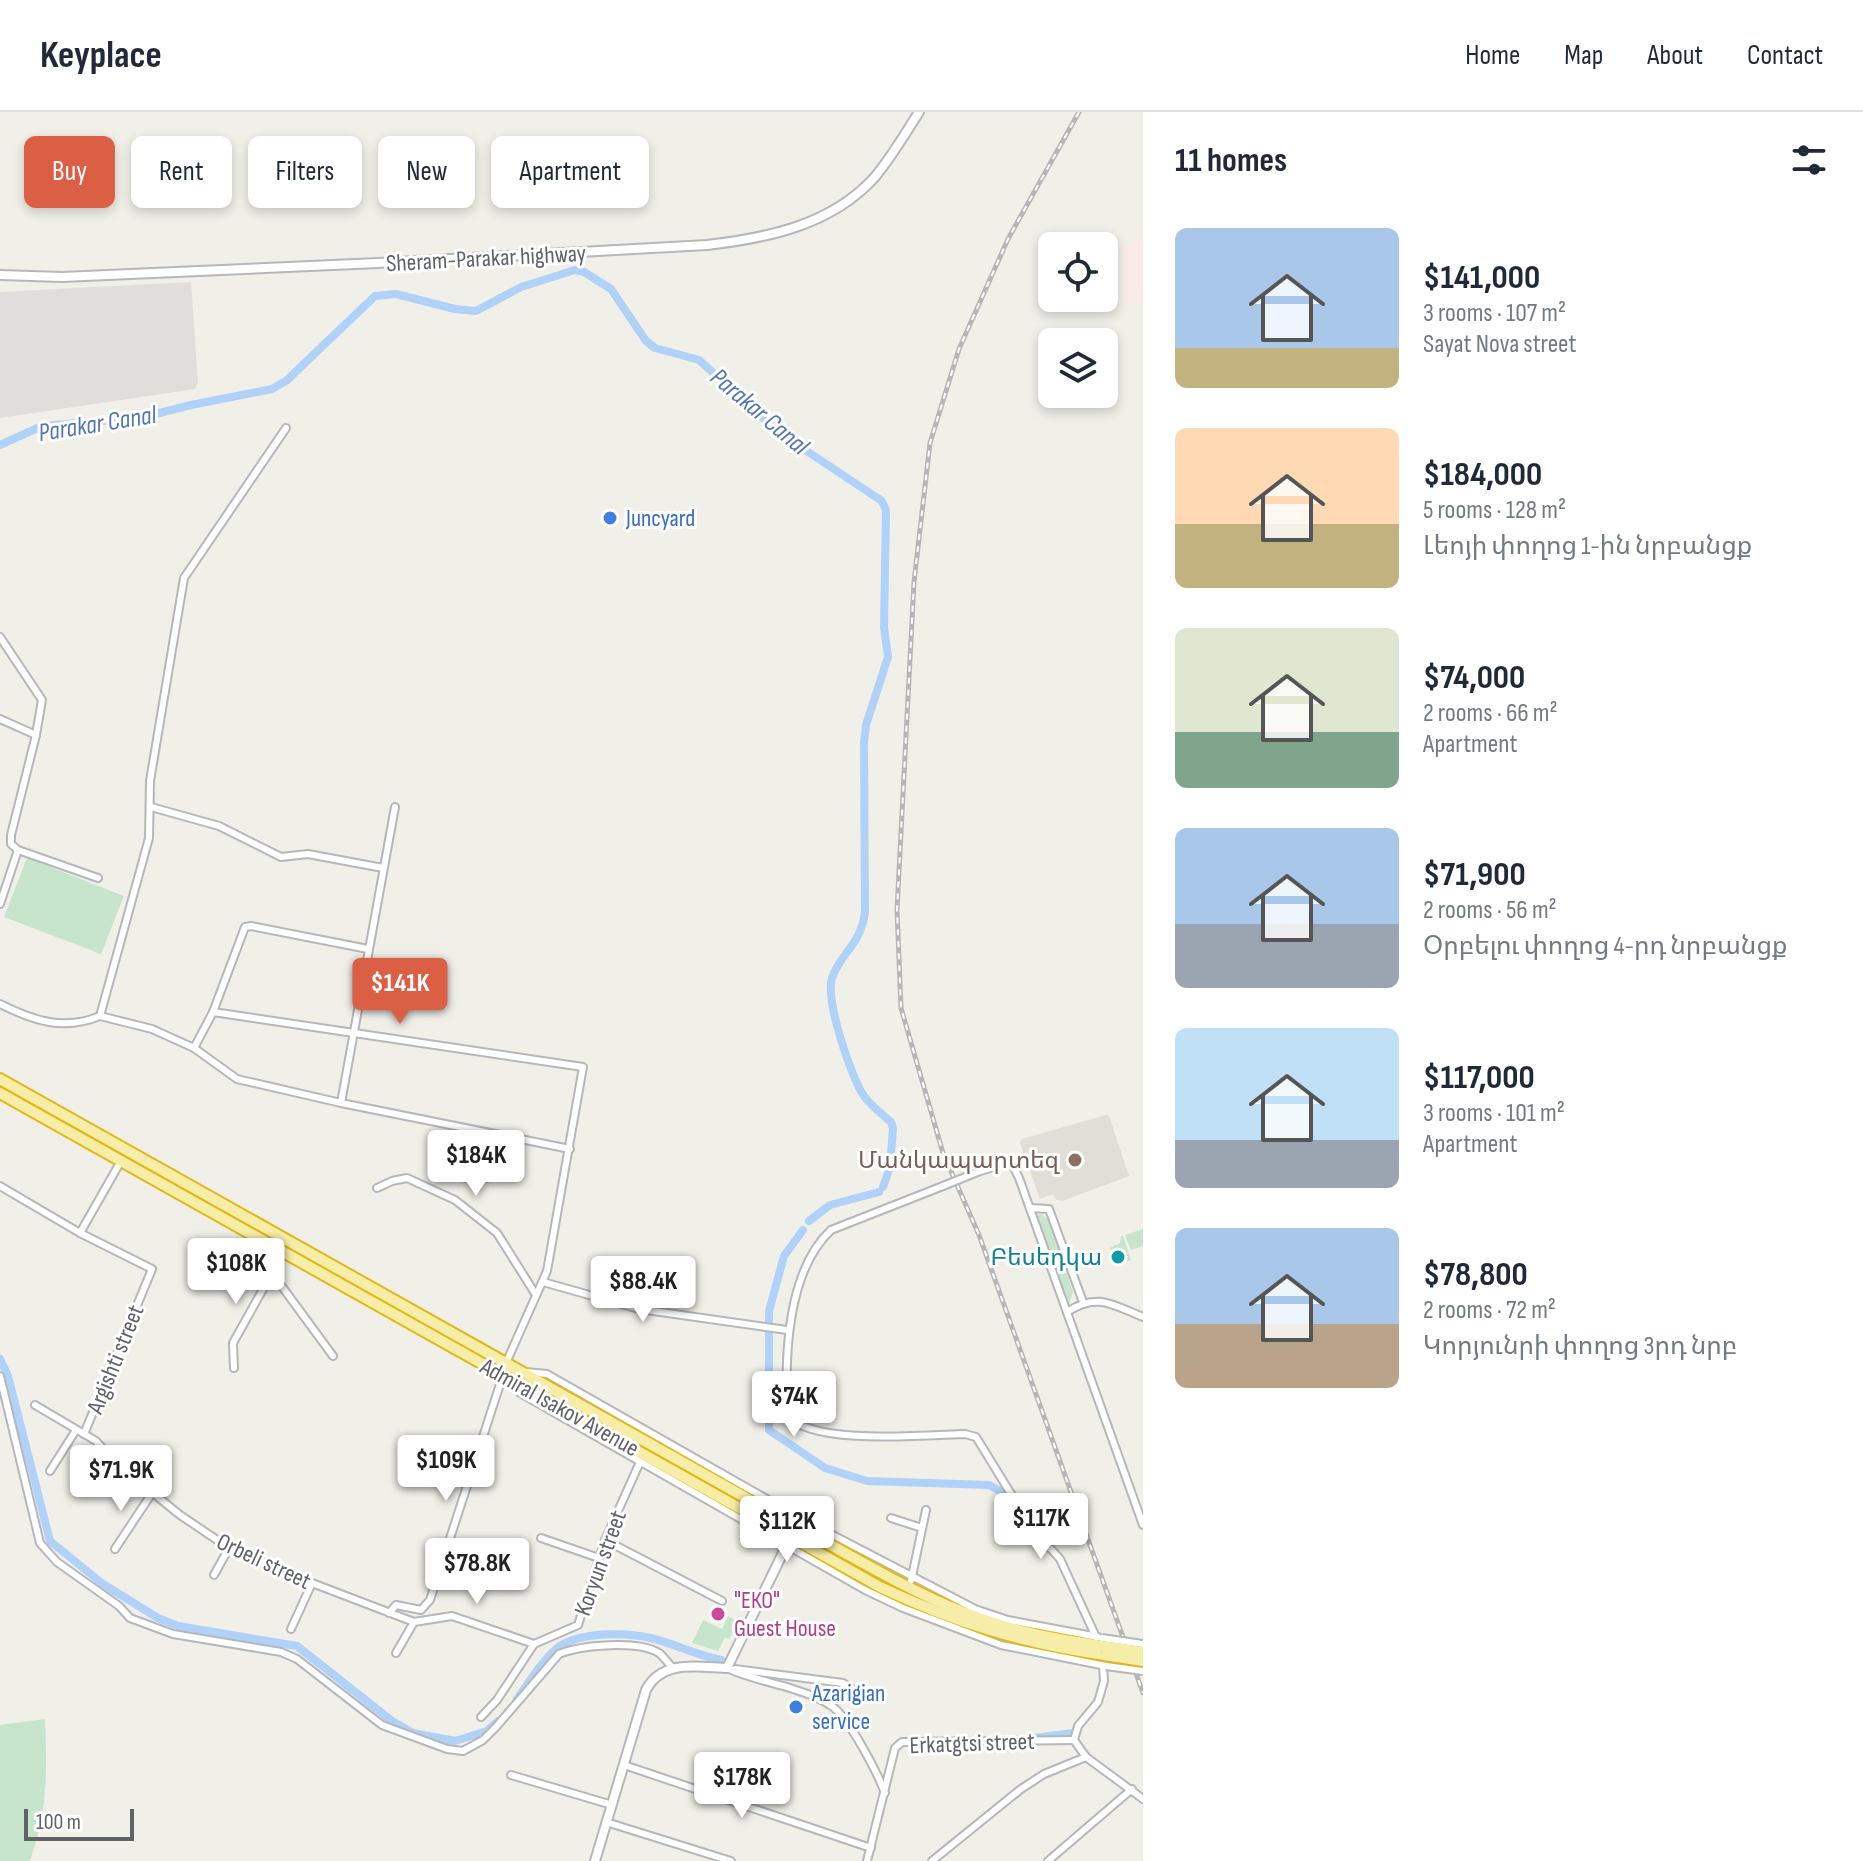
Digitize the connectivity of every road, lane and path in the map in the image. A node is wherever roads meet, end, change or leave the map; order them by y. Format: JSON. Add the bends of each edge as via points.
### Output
{"nodes":[{"id":1,"x":919,"y":112,"type":"edge"},
{"id":2,"x":0,"y":275,"type":"edge"},
{"id":3,"x":286,"y":428,"type":"dead end"},
{"id":4,"x":0,"y":637,"type":"edge"},
{"id":5,"x":0,"y":719,"type":"edge"},
{"id":6,"x":36,"y":735,"type":"junction"},
{"id":7,"x":151,"y":807,"type":"junction"},
{"id":8,"x":395,"y":807,"type":"dead end"},
{"id":9,"x":18,"y":850,"type":"junction"},
{"id":10,"x":383,"y":868,"type":"junction"},
{"id":11,"x":98,"y":878,"type":"dead end"},
{"id":12,"x":0,"y":904,"type":"edge"},
{"id":13,"x":368,"y":949,"type":"junction"},
{"id":14,"x":0,"y":1004,"type":"edge"},
{"id":15,"x":213,"y":1012,"type":"junction"},
{"id":16,"x":100,"y":1016,"type":"junction"},
{"id":17,"x":353,"y":1034,"type":"junction"},
{"id":18,"x":194,"y":1048,"type":"junction"},
{"id":19,"x":0,"y":1079,"type":"edge"},
{"id":20,"x":0,"y":1093,"type":"edge"},
{"id":21,"x":341,"y":1103,"type":"junction"},
{"id":22,"x":570,"y":1149,"type":"junction"},
{"id":23,"x":121,"y":1161,"type":"junction"},
{"id":24,"x":0,"y":1186,"type":"edge"},
{"id":25,"x":377,"y":1188,"type":"dead end"},
{"id":26,"x":1030,"y":1208,"type":"junction"},
{"id":27,"x":80,"y":1233,"type":"junction"},
{"id":28,"x":274,"y":1247,"type":"junction"},
{"id":29,"x":272,"y":1273,"type":"junction"},
{"id":30,"x":543,"y":1282,"type":"junction"},
{"id":31,"x":536,"y":1295,"type":"junction"},
{"id":32,"x":1083,"y":1302,"type":"junction"},
{"id":33,"x":1067,"y":1312,"type":"junction"},
{"id":34,"x":1143,"y":1317,"type":"edge"},
{"id":35,"x":787,"y":1330,"type":"junction"},
{"id":36,"x":333,"y":1356,"type":"dead end"},
{"id":37,"x":506,"y":1363,"type":"junction"},
{"id":38,"x":234,"y":1368,"type":"dead end"},
{"id":39,"x":503,"y":1375,"type":"junction"},
{"id":40,"x":0,"y":1376,"type":"edge"},
{"id":41,"x":513,"y":1381,"type":"junction"},
{"id":42,"x":1,"y":1384,"type":"edge"},
{"id":43,"x":35,"y":1405,"type":"dead end"},
{"id":44,"x":76,"y":1430,"type":"junction"},
{"id":45,"x":84,"y":1434,"type":"junction"},
{"id":46,"x":640,"y":1462,"type":"junction"},
{"id":47,"x":50,"y":1471,"type":"dead end"},
{"id":48,"x":152,"y":1493,"type":"junction"},
{"id":49,"x":926,"y":1510,"type":"dead end"},
{"id":50,"x":891,"y":1518,"type":"dead end"},
{"id":51,"x":798,"y":1522,"type":"junction"},
{"id":52,"x":1143,"y":1525,"type":"edge"},
{"id":53,"x":922,"y":1528,"type":"junction"},
{"id":54,"x":541,"y":1538,"type":"dead end"},
{"id":55,"x":605,"y":1540,"type":"junction"},
{"id":56,"x":788,"y":1542,"type":"junction"},
{"id":57,"x":229,"y":1548,"type":"junction"},
{"id":58,"x":115,"y":1549,"type":"dead end"},
{"id":59,"x":599,"y":1558,"type":"junction"},
{"id":60,"x":214,"y":1575,"type":"dead end"},
{"id":61,"x":910,"y":1582,"type":"junction"},
{"id":62,"x":312,"y":1583,"type":"junction"},
{"id":63,"x":722,"y":1601,"type":"dead end"},
{"id":64,"x":389,"y":1613,"type":"junction"},
{"id":65,"x":414,"y":1622,"type":"junction"},
{"id":66,"x":291,"y":1629,"type":"dead end"},
{"id":67,"x":534,"y":1644,"type":"junction"},
{"id":68,"x":1143,"y":1644,"type":"edge"},
{"id":69,"x":1102,"y":1651,"type":"junction"},
{"id":70,"x":1143,"y":1652,"type":"edge"},
{"id":71,"x":396,"y":1653,"type":"dead end"},
{"id":72,"x":1143,"y":1661,"type":"edge"},
{"id":73,"x":672,"y":1667,"type":"junction"},
{"id":74,"x":727,"y":1668,"type":"junction"},
{"id":75,"x":1143,"y":1671,"type":"edge"},
{"id":76,"x":860,"y":1694,"type":"dead end"},
{"id":77,"x":481,"y":1717,"type":"dead end"},
{"id":78,"x":1074,"y":1740,"type":"junction"},
{"id":79,"x":1086,"y":1757,"type":"junction"},
{"id":80,"x":624,"y":1765,"type":"junction"},
{"id":81,"x":511,"y":1775,"type":"dead end"},
{"id":82,"x":1132,"y":1789,"type":"junction"},
{"id":83,"x":885,"y":1793,"type":"junction"},
{"id":84,"x":1143,"y":1799,"type":"edge"},
{"id":85,"x":612,"y":1805,"type":"junction"},
{"id":86,"x":606,"y":1822,"type":"junction"},
{"id":87,"x":871,"y":1848,"type":"junction"},
{"id":88,"x":595,"y":1861,"type":"edge"},
{"id":89,"x":731,"y":1861,"type":"edge"},
{"id":90,"x":867,"y":1861,"type":"edge"},
{"id":91,"x":932,"y":1861,"type":"edge"},
{"id":92,"x":1048,"y":1861,"type":"edge"}],
"edges":[{"from":1,"to":2,"type":"street","name":"Sheram-Parakar highway","via":[[873,178],[847,202],[809,223],[757,240],[392,263]]},
{"from":3,"to":7,"type":"street","via":[[184,578],[150,781]]},
{"from":4,"to":6,"type":"street","via":[[42,700]]},
{"from":5,"to":6,"type":"street"},
{"from":6,"to":9,"type":"street","via":[[11,835]]},
{"from":7,"to":10,"type":"street","via":[[219,826],[281,857],[308,854]]},
{"from":7,"to":16,"type":"street","via":[[149,838]]},
{"from":8,"to":10,"type":"street"},
{"from":9,"to":11,"type":"street"},
{"from":9,"to":12,"type":"street"},
{"from":10,"to":13,"type":"street"},
{"from":13,"to":15,"type":"street","via":[[251,926],[243,929]]},
{"from":13,"to":17,"type":"street"},
{"from":14,"to":16,"type":"street","via":[[31,1019],[81,1024]]},
{"from":15,"to":17,"type":"street"},
{"from":15,"to":18,"type":"street"},
{"from":16,"to":18,"type":"street","via":[[152,1029]]},
{"from":17,"to":21,"type":"street"},
{"from":17,"to":22,"type":"street","via":[[583,1067]]},
{"from":18,"to":21,"type":"street","via":[[237,1079]]},
{"from":19,"to":37,"type":"highway","name":"Admiral Isakov Avenue"},
{"from":20,"to":23,"type":"highway","name":"Admiral Isakov Avenue"},
{"from":21,"to":22,"type":"street"},
{"from":22,"to":30,"type":"street"},
{"from":23,"to":27,"type":"street"},
{"from":23,"to":28,"type":"highway","name":"Admiral Isakov Avenue"},
{"from":24,"to":27,"type":"street"},
{"from":25,"to":31,"type":"street","via":[[407,1178],[455,1200],[497,1233]]},
{"from":26,"to":32,"type":"street","via":[[1049,1209]]},
{"from":26,"to":33,"type":"street"},
{"from":26,"to":35,"type":"street","bridge":true,"via":[[1011,1162],[831,1230],[808,1262]]},
{"from":27,"to":45,"type":"street","name":"Argishti street","via":[[152,1269]]},
{"from":28,"to":29,"type":"street"},
{"from":28,"to":39,"type":"highway","name":"Admiral Isakov Avenue"},
{"from":29,"to":36,"type":"street"},
{"from":29,"to":38,"type":"street","via":[[233,1343]]},
{"from":30,"to":31,"type":"street"},
{"from":30,"to":35,"type":"street","via":[[639,1309]]},
{"from":31,"to":37,"type":"street"},
{"from":32,"to":33,"type":"street"},
{"from":32,"to":34,"type":"street","via":[[1103,1302]]},
{"from":33,"to":52,"type":"street"},
{"from":35,"to":69,"type":"street","via":[[787,1408],[792,1421],[841,1436],[976,1437],[1032,1528],[1060,1559]]},
{"from":37,"to":51,"type":"highway","name":"Admiral Isakov Avenue"},
{"from":39,"to":41,"type":"highway","name":"Admiral Isakov Avenue"},
{"from":39,"to":64,"type":"street","via":[[430,1600],[421,1610],[396,1605]]},
{"from":40,"to":42,"type":"street"},
{"from":41,"to":46,"type":"street","via":[[520,1393]]},
{"from":41,"to":56,"type":"highway","name":"Admiral Isakov Avenue"},
{"from":42,"to":73,"type":"street","via":[[40,1543],[57,1562],[130,1618],[173,1634],[297,1659],[362,1711],[399,1732],[447,1749],[472,1747],[559,1654],[572,1649],[627,1646],[658,1653]]},
{"from":43,"to":44,"type":"street","name":"Orbeli street"},
{"from":44,"to":45,"type":"street","name":"Orbeli street"},
{"from":44,"to":47,"type":"street"},
{"from":45,"to":48,"type":"street","name":"Orbeli street"},
{"from":46,"to":55,"type":"street","name":"Koryun street"},
{"from":46,"to":56,"type":"street"},
{"from":48,"to":57,"type":"street","name":"Orbeli street"},
{"from":48,"to":58,"type":"street"},
{"from":49,"to":53,"type":"street"},
{"from":50,"to":53,"type":"street"},
{"from":51,"to":56,"type":"street"},
{"from":51,"to":61,"type":"highway","name":"Admiral Isakov Avenue"},
{"from":53,"to":61,"type":"street"},
{"from":54,"to":59,"type":"street"},
{"from":55,"to":59,"type":"street","name":"Koryun street"},
{"from":55,"to":63,"type":"street"},
{"from":56,"to":69,"type":"highway","name":"Admiral Isakov Avenue","via":[[963,1623],[1051,1647]]},
{"from":56,"to":74,"type":"street"},
{"from":57,"to":60,"type":"street"},
{"from":57,"to":62,"type":"street","name":"Orbeli street"},
{"from":59,"to":67,"type":"street","name":"Koryun street","via":[[578,1625]]},
{"from":61,"to":69,"type":"highway","name":"Admiral Isakov Avenue","via":[[966,1614]]},
{"from":62,"to":64,"type":"street","name":"Orbeli street"},
{"from":62,"to":66,"type":"street"},
{"from":64,"to":65,"type":"street","name":"Orbeli street"},
{"from":65,"to":67,"type":"street","via":[[452,1616]]},
{"from":65,"to":71,"type":"street"},
{"from":67,"to":77,"type":"street"},
{"from":68,"to":69,"type":"street","bridge":true},
{"from":69,"to":70,"type":"highway","name":"Admiral Isakov Avenue","bridge":true},
{"from":69,"to":72,"type":"highway","name":"Admiral Isakov Avenue","bridge":true},
{"from":69,"to":75,"type":"street","bridge":true},
{"from":69,"to":78,"type":"street","via":[[1104,1681],[1098,1702],[1078,1726]]},
{"from":73,"to":74,"type":"street"},
{"from":73,"to":80,"type":"street","via":[[652,1679],[646,1690]]},
{"from":74,"to":76,"type":"street","via":[[843,1683]]},
{"from":74,"to":83,"type":"street","via":[[830,1705]]},
{"from":78,"to":79,"type":"street"},
{"from":78,"to":83,"type":"street","name":"Erkatgtsi street","via":[[902,1742],[895,1748]]},
{"from":79,"to":82,"type":"street"},
{"from":79,"to":91,"type":"street","via":[[1021,1789]]},
{"from":80,"to":85,"type":"street"},
{"from":80,"to":87,"type":"street"},
{"from":81,"to":85,"type":"street"},
{"from":82,"to":84,"type":"street"},
{"from":82,"to":92,"type":"street"},
{"from":83,"to":87,"type":"street","name":"Erkatgtsi street"},
{"from":85,"to":86,"type":"street"},
{"from":86,"to":88,"type":"street"},
{"from":86,"to":89,"type":"street"},
{"from":87,"to":90,"type":"street","name":"Erkatgtsi street"}]}
